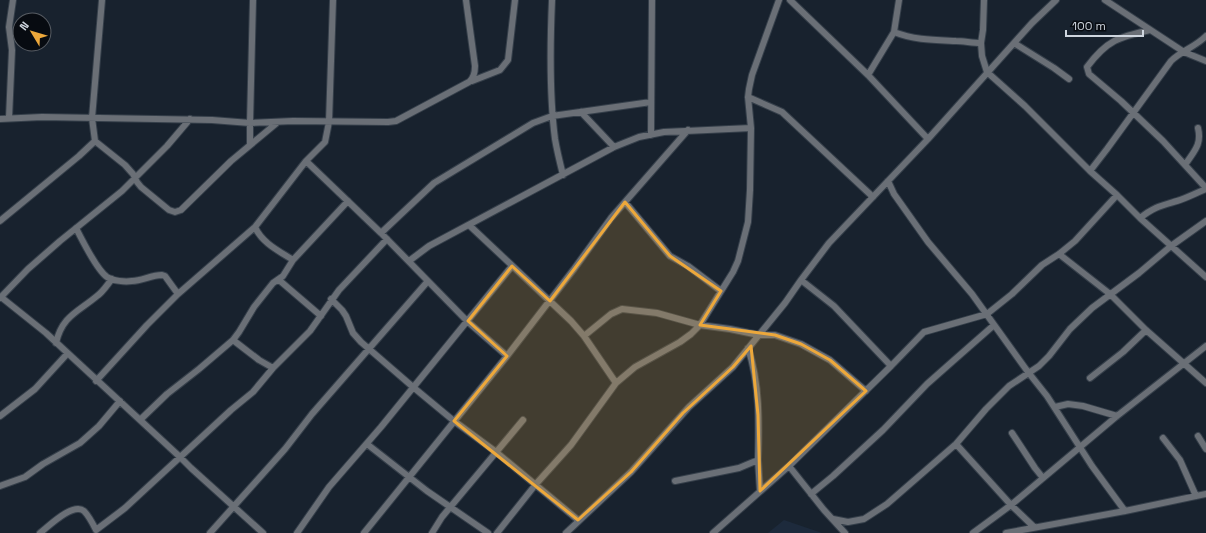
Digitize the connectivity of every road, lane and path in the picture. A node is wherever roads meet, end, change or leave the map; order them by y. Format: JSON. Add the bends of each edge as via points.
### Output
{"nodes":[{"id":1,"x":13,"y":0,"type":"edge"},
{"id":2,"x":102,"y":0,"type":"edge"},
{"id":3,"x":253,"y":0,"type":"edge"},
{"id":4,"x":334,"y":0,"type":"edge"},
{"id":5,"x":466,"y":0,"type":"edge"},
{"id":6,"x":514,"y":0,"type":"edge"},
{"id":7,"x":552,"y":0,"type":"edge"},
{"id":8,"x":652,"y":0,"type":"edge"},
{"id":9,"x":779,"y":0,"type":"edge"},
{"id":10,"x":790,"y":0,"type":"edge"},
{"id":11,"x":899,"y":0,"type":"edge"},
{"id":12,"x":984,"y":0,"type":"edge"},
{"id":13,"x":1056,"y":0,"type":"edge"},
{"id":14,"x":1105,"y":0,"type":"edge"},
{"id":15,"x":1150,"y":30,"type":"junction"},
{"id":16,"x":894,"y":32,"type":"junction"},
{"id":17,"x":1206,"y":36,"type":"edge"},
{"id":18,"x":981,"y":43,"type":"junction"},
{"id":19,"x":1014,"y":43,"type":"junction"},
{"id":20,"x":1184,"y":52,"type":"junction"},
{"id":21,"x":1206,"y":61,"type":"edge"},
{"id":22,"x":987,"y":72,"type":"junction"},
{"id":23,"x":868,"y":75,"type":"junction"},
{"id":24,"x":1068,"y":79,"type":"dead end"},
{"id":25,"x":472,"y":80,"type":"junction"},
{"id":26,"x":748,"y":96,"type":"junction"},
{"id":27,"x":652,"y":102,"type":"junction"},
{"id":28,"x":581,"y":112,"type":"junction"},
{"id":29,"x":1133,"y":113,"type":"junction"},
{"id":30,"x":552,"y":116,"type":"junction"},
{"id":31,"x":9,"y":118,"type":"junction"},
{"id":32,"x":92,"y":118,"type":"junction"},
{"id":33,"x":0,"y":119,"type":"edge"},
{"id":34,"x":190,"y":120,"type":"junction"},
{"id":35,"x":278,"y":122,"type":"junction"},
{"id":36,"x":329,"y":122,"type":"junction"},
{"id":37,"x":250,"y":123,"type":"junction"},
{"id":38,"x":751,"y":128,"type":"junction"},
{"id":39,"x":1198,"y":128,"type":"dead end"},
{"id":40,"x":688,"y":130,"type":"junction"},
{"id":41,"x":651,"y":135,"type":"junction"},
{"id":42,"x":928,"y":139,"type":"junction"},
{"id":43,"x":94,"y":141,"type":"junction"},
{"id":44,"x":250,"y":145,"type":"junction"},
{"id":45,"x":614,"y":147,"type":"junction"},
{"id":46,"x":306,"y":161,"type":"junction"},
{"id":47,"x":1185,"y":165,"type":"junction"},
{"id":48,"x":1090,"y":171,"type":"junction"},
{"id":49,"x":563,"y":175,"type":"junction"},
{"id":50,"x":135,"y":178,"type":"junction"},
{"id":51,"x":888,"y":181,"type":"junction"},
{"id":52,"x":1206,"y":189,"type":"edge"},
{"id":53,"x":1117,"y":195,"type":"junction"},
{"id":54,"x":873,"y":196,"type":"junction"},
{"id":55,"x":348,"y":201,"type":"junction"},
{"id":56,"x":625,"y":202,"type":"junction"},
{"id":57,"x":1140,"y":218,"type":"junction"},
{"id":58,"x":0,"y":221,"type":"edge"},
{"id":59,"x":1206,"y":221,"type":"edge"},
{"id":60,"x":469,"y":225,"type":"junction"},
{"id":61,"x":255,"y":227,"type":"junction"},
{"id":62,"x":76,"y":228,"type":"junction"},
{"id":63,"x":381,"y":233,"type":"junction"},
{"id":64,"x":387,"y":239,"type":"junction"},
{"id":65,"x":1171,"y":246,"type":"junction"},
{"id":66,"x":1059,"y":254,"type":"junction"},
{"id":67,"x":293,"y":260,"type":"junction"},
{"id":68,"x":409,"y":262,"type":"junction"},
{"id":69,"x":512,"y":266,"type":"junction"},
{"id":70,"x":1206,"y":277,"type":"edge"},
{"id":71,"x":112,"y":279,"type":"junction"},
{"id":72,"x":279,"y":280,"type":"junction"},
{"id":73,"x":801,"y":280,"type":"junction"},
{"id":74,"x":428,"y":281,"type":"junction"},
{"id":75,"x":721,"y":291,"type":"junction"},
{"id":76,"x":178,"y":294,"type":"junction"},
{"id":77,"x":1110,"y":294,"type":"junction"},
{"id":78,"x":0,"y":298,"type":"edge"},
{"id":79,"x":331,"y":299,"type":"junction"},
{"id":80,"x":550,"y":301,"type":"junction"},
{"id":81,"x":987,"y":314,"type":"junction"},
{"id":82,"x":322,"y":316,"type":"junction"},
{"id":83,"x":468,"y":321,"type":"junction"},
{"id":84,"x":700,"y":325,"type":"junction"},
{"id":85,"x":994,"y":325,"type":"junction"},
{"id":86,"x":1146,"y":330,"type":"junction"},
{"id":87,"x":759,"y":335,"type":"junction"},
{"id":88,"x":584,"y":336,"type":"junction"},
{"id":89,"x":233,"y":340,"type":"junction"},
{"id":90,"x":56,"y":343,"type":"junction"},
{"id":91,"x":1206,"y":346,"type":"edge"},
{"id":92,"x":748,"y":348,"type":"junction"},
{"id":93,"x":369,"y":349,"type":"junction"},
{"id":94,"x":67,"y":354,"type":"junction"},
{"id":95,"x":507,"y":356,"type":"junction"},
{"id":96,"x":1184,"y":364,"type":"junction"},
{"id":97,"x":892,"y":366,"type":"junction"},
{"id":98,"x":274,"y":368,"type":"junction"},
{"id":99,"x":1028,"y":372,"type":"junction"},
{"id":100,"x":1090,"y":378,"type":"dead end"},
{"id":101,"x":96,"y":381,"type":"junction"},
{"id":102,"x":616,"y":383,"type":"junction"},
{"id":103,"x":1206,"y":383,"type":"edge"},
{"id":104,"x":413,"y":387,"type":"junction"},
{"id":105,"x":866,"y":391,"type":"junction"},
{"id":106,"x":120,"y":402,"type":"junction"},
{"id":107,"x":1055,"y":407,"type":"junction"},
{"id":108,"x":0,"y":416,"type":"edge"},
{"id":109,"x":1117,"y":416,"type":"junction"},
{"id":110,"x":140,"y":420,"type":"junction"},
{"id":111,"x":524,"y":420,"type":"dead end"},
{"id":112,"x":454,"y":421,"type":"junction"},
{"id":113,"x":1012,"y":433,"type":"dead end"},
{"id":114,"x":1198,"y":436,"type":"dead end"},
{"id":115,"x":1163,"y":438,"type":"dead end"},
{"id":116,"x":367,"y":444,"type":"junction"},
{"id":117,"x":956,"y":444,"type":"junction"},
{"id":118,"x":1081,"y":448,"type":"junction"},
{"id":119,"x":1206,"y":449,"type":"edge"},
{"id":120,"x":496,"y":452,"type":"junction"},
{"id":121,"x":180,"y":457,"type":"junction"},
{"id":122,"x":758,"y":460,"type":"junction"},
{"id":123,"x":789,"y":466,"type":"junction"},
{"id":124,"x":410,"y":477,"type":"junction"},
{"id":125,"x":1043,"y":478,"type":"junction"},
{"id":126,"x":675,"y":481,"type":"dead end"},
{"id":127,"x":536,"y":484,"type":"junction"},
{"id":128,"x":0,"y":486,"type":"edge"},
{"id":129,"x":760,"y":491,"type":"junction"},
{"id":130,"x":811,"y":494,"type":"junction"},
{"id":131,"x":1206,"y":494,"type":"edge"},
{"id":132,"x":1196,"y":496,"type":"junction"},
{"id":133,"x":1011,"y":505,"type":"junction"},
{"id":134,"x":234,"y":507,"type":"junction"},
{"id":135,"x":450,"y":507,"type":"junction"},
{"id":136,"x":1125,"y":511,"type":"junction"},
{"id":137,"x":578,"y":520,"type":"junction"},
{"id":138,"x":832,"y":520,"type":"junction"},
{"id":139,"x":1034,"y":527,"type":"junction"},
{"id":140,"x":217,"y":530,"type":"edge"},
{"id":141,"x":96,"y":532,"type":"edge"},
{"id":142,"x":568,"y":532,"type":"edge"},
{"id":143,"x":40,"y":533,"type":"edge"},
{"id":144,"x":210,"y":533,"type":"edge"},
{"id":145,"x":263,"y":533,"type":"edge"},
{"id":146,"x":297,"y":533,"type":"edge"},
{"id":147,"x":364,"y":533,"type":"edge"},
{"id":148,"x":432,"y":533,"type":"edge"},
{"id":149,"x":488,"y":533,"type":"edge"},
{"id":150,"x":497,"y":533,"type":"edge"},
{"id":151,"x":713,"y":533,"type":"edge"},
{"id":152,"x":845,"y":533,"type":"edge"},
{"id":153,"x":973,"y":533,"type":"edge"},
{"id":154,"x":1006,"y":533,"type":"edge"}],
"edges":[{"from":1,"to":31,"type":"street","via":[[9,27],[12,50]]},
{"from":2,"to":32,"type":"street"},
{"from":3,"to":37,"type":"street"},
{"from":4,"to":36,"type":"street"},
{"from":5,"to":25,"type":"street","via":[[475,66]]},
{"from":6,"to":25,"type":"street","via":[[508,60],[500,70]]},
{"from":7,"to":30,"type":"street"},
{"from":8,"to":27,"type":"street"},
{"from":9,"to":26,"type":"street","via":[[752,75]]},
{"from":10,"to":23,"type":"street"},
{"from":11,"to":16,"type":"street"},
{"from":12,"to":18,"type":"street"},
{"from":13,"to":19,"type":"street"},
{"from":14,"to":15,"type":"street"},
{"from":15,"to":20,"type":"street"},
{"from":15,"to":29,"type":"street","via":[[1111,42],[1087,67],[1089,74]]},
{"from":16,"to":18,"type":"street","via":[[930,40]]},
{"from":16,"to":23,"type":"street"},
{"from":17,"to":20,"type":"street"},
{"from":18,"to":22,"type":"street"},
{"from":19,"to":22,"type":"street"},
{"from":19,"to":24,"type":"street"},
{"from":20,"to":21,"type":"street"},
{"from":20,"to":29,"type":"street","via":[[1170,61]]},
{"from":22,"to":42,"type":"street"},
{"from":22,"to":48,"type":"street"},
{"from":23,"to":42,"type":"street"},
{"from":25,"to":36,"type":"street","via":[[396,121]]},
{"from":26,"to":38,"type":"street"},
{"from":26,"to":54,"type":"street","via":[[782,112]]},
{"from":27,"to":28,"type":"street"},
{"from":27,"to":41,"type":"street"},
{"from":28,"to":30,"type":"street"},
{"from":28,"to":45,"type":"street"},
{"from":29,"to":47,"type":"street"},
{"from":29,"to":48,"type":"street"},
{"from":30,"to":49,"type":"street"},
{"from":30,"to":63,"type":"street","via":[[533,123],[434,183]]},
{"from":31,"to":32,"type":"street"},
{"from":31,"to":33,"type":"street"},
{"from":32,"to":34,"type":"street"},
{"from":32,"to":43,"type":"street"},
{"from":34,"to":37,"type":"street"},
{"from":34,"to":50,"type":"street"},
{"from":35,"to":36,"type":"street"},
{"from":35,"to":37,"type":"street"},
{"from":35,"to":44,"type":"street"},
{"from":36,"to":46,"type":"street","via":[[325,142]]},
{"from":37,"to":44,"type":"street"},
{"from":38,"to":40,"type":"street"},
{"from":38,"to":75,"type":"street","via":[[748,222],[738,261]]},
{"from":39,"to":47,"type":"street","via":[[1199,142]]},
{"from":40,"to":41,"type":"street"},
{"from":40,"to":56,"type":"street"},
{"from":41,"to":45,"type":"street"},
{"from":42,"to":51,"type":"street"},
{"from":43,"to":50,"type":"street","via":[[125,165]]},
{"from":43,"to":58,"type":"street"},
{"from":44,"to":50,"type":"street","via":[[181,210],[175,212],[141,187]]},
{"from":45,"to":49,"type":"street"},
{"from":46,"to":55,"type":"street"},
{"from":46,"to":61,"type":"street"},
{"from":47,"to":52,"type":"street"},
{"from":48,"to":53,"type":"street"},
{"from":49,"to":60,"type":"street"},
{"from":50,"to":62,"type":"street"},
{"from":51,"to":54,"type":"street"},
{"from":51,"to":81,"type":"street","via":[[894,194],[928,242]]},
{"from":52,"to":57,"type":"street","via":[[1158,206]]},
{"from":53,"to":57,"type":"street"},
{"from":53,"to":66,"type":"street","via":[[1075,241]]},
{"from":54,"to":73,"type":"street","via":[[829,242]]},
{"from":55,"to":63,"type":"street"},
{"from":55,"to":67,"type":"street"},
{"from":56,"to":75,"type":"street","via":[[670,256]]},
{"from":56,"to":80,"type":"street"},
{"from":57,"to":65,"type":"street"},
{"from":59,"to":65,"type":"street"},
{"from":60,"to":68,"type":"street","via":[[429,246]]},
{"from":60,"to":69,"type":"street"},
{"from":61,"to":67,"type":"street","via":[[262,240]]},
{"from":61,"to":76,"type":"street"},
{"from":62,"to":71,"type":"street","via":[[103,273]]},
{"from":62,"to":78,"type":"street","via":[[28,269]]},
{"from":63,"to":64,"type":"street"},
{"from":64,"to":68,"type":"street"},
{"from":64,"to":79,"type":"street"},
{"from":65,"to":70,"type":"street"},
{"from":65,"to":77,"type":"street","via":[[1140,273]]},
{"from":66,"to":77,"type":"street"},
{"from":66,"to":81,"type":"street","via":[[1042,265]]},
{"from":67,"to":72,"type":"street"},
{"from":68,"to":74,"type":"street"},
{"from":69,"to":80,"type":"street"},
{"from":69,"to":83,"type":"street"},
{"from":71,"to":76,"type":"street","via":[[131,281],[162,275]]},
{"from":71,"to":90,"type":"street","via":[[98,295],[62,325]]},
{"from":72,"to":82,"type":"street"},
{"from":72,"to":89,"type":"street","via":[[273,283],[254,307]]},
{"from":73,"to":87,"type":"street"},
{"from":73,"to":97,"type":"street","via":[[834,306]]},
{"from":74,"to":83,"type":"street"},
{"from":74,"to":93,"type":"street"},
{"from":75,"to":84,"type":"street"},
{"from":76,"to":101,"type":"street"},
{"from":77,"to":86,"type":"street"},
{"from":77,"to":99,"type":"street","via":[[1081,318],[1039,366]]},
{"from":78,"to":90,"type":"street"},
{"from":79,"to":82,"type":"street"},
{"from":79,"to":93,"type":"street","via":[[346,316],[353,332]]},
{"from":80,"to":88,"type":"street"},
{"from":80,"to":95,"type":"street"},
{"from":81,"to":85,"type":"street"},
{"from":81,"to":97,"type":"street","via":[[924,332]]},
{"from":82,"to":98,"type":"street"},
{"from":83,"to":95,"type":"street"},
{"from":83,"to":104,"type":"street"},
{"from":84,"to":87,"type":"street"},
{"from":84,"to":88,"type":"street","via":[[657,313],[622,309],[611,314]]},
{"from":84,"to":102,"type":"street","via":[[680,342],[635,367]]},
{"from":85,"to":99,"type":"street"},
{"from":85,"to":130,"type":"street","via":[[927,384],[883,430]]},
{"from":86,"to":96,"type":"street"},
{"from":86,"to":100,"type":"street"},
{"from":87,"to":92,"type":"street"},
{"from":87,"to":105,"type":"street","via":[[775,336],[802,344],[830,360]]},
{"from":88,"to":102,"type":"street"},
{"from":89,"to":98,"type":"street"},
{"from":89,"to":110,"type":"street","via":[[167,394]]},
{"from":90,"to":94,"type":"street"},
{"from":91,"to":96,"type":"street"},
{"from":92,"to":122,"type":"street","via":[[755,378]]},
{"from":92,"to":137,"type":"street","via":[[733,367],[682,413],[631,472]]},
{"from":93,"to":104,"type":"street"},
{"from":93,"to":134,"type":"street"},
{"from":94,"to":101,"type":"street"},
{"from":94,"to":108,"type":"street","via":[[35,388]]},
{"from":95,"to":112,"type":"street"},
{"from":96,"to":103,"type":"street"},
{"from":96,"to":109,"type":"street"},
{"from":97,"to":105,"type":"street"},
{"from":98,"to":121,"type":"street","via":[[253,392]]},
{"from":99,"to":107,"type":"street"},
{"from":99,"to":117,"type":"street","via":[[1009,386],[986,409]]},
{"from":101,"to":106,"type":"street"},
{"from":102,"to":127,"type":"street","via":[[571,445]]},
{"from":104,"to":112,"type":"street"},
{"from":104,"to":116,"type":"street"},
{"from":105,"to":123,"type":"street"},
{"from":106,"to":110,"type":"street"},
{"from":106,"to":128,"type":"street","via":[[80,443],[26,477]]},
{"from":107,"to":109,"type":"street","via":[[1068,404],[1083,406]]},
{"from":107,"to":118,"type":"street"},
{"from":109,"to":118,"type":"street"},
{"from":110,"to":121,"type":"street"},
{"from":111,"to":120,"type":"street"},
{"from":112,"to":120,"type":"street"},
{"from":112,"to":124,"type":"street"},
{"from":113,"to":125,"type":"street"},
{"from":114,"to":119,"type":"street"},
{"from":115,"to":132,"type":"street","via":[[1180,460]]},
{"from":116,"to":124,"type":"street"},
{"from":116,"to":146,"type":"street","via":[[329,487]]},
{"from":117,"to":133,"type":"street"},
{"from":117,"to":138,"type":"street","via":[[887,504],[864,519],[848,522]]},
{"from":118,"to":125,"type":"street"},
{"from":118,"to":136,"type":"street"},
{"from":120,"to":127,"type":"street"},
{"from":120,"to":135,"type":"street"},
{"from":121,"to":134,"type":"street"},
{"from":121,"to":141,"type":"street"},
{"from":122,"to":126,"type":"street","via":[[734,469]]},
{"from":122,"to":129,"type":"street"},
{"from":123,"to":129,"type":"street"},
{"from":123,"to":130,"type":"street"},
{"from":124,"to":135,"type":"street"},
{"from":124,"to":147,"type":"street"},
{"from":125,"to":133,"type":"street"},
{"from":127,"to":137,"type":"street"},
{"from":127,"to":150,"type":"street"},
{"from":129,"to":151,"type":"street"},
{"from":130,"to":138,"type":"street"},
{"from":131,"to":132,"type":"street"},
{"from":132,"to":136,"type":"street"},
{"from":133,"to":139,"type":"street"},
{"from":133,"to":153,"type":"street"},
{"from":134,"to":140,"type":"street"},
{"from":134,"to":145,"type":"street"},
{"from":135,"to":148,"type":"street"},
{"from":135,"to":149,"type":"street"},
{"from":136,"to":139,"type":"street"},
{"from":137,"to":142,"type":"street"},
{"from":138,"to":152,"type":"street"},
{"from":139,"to":154,"type":"street"},
{"from":140,"to":144,"type":"street"},
{"from":141,"to":143,"type":"street","via":[[84,512],[74,509]]}]}
